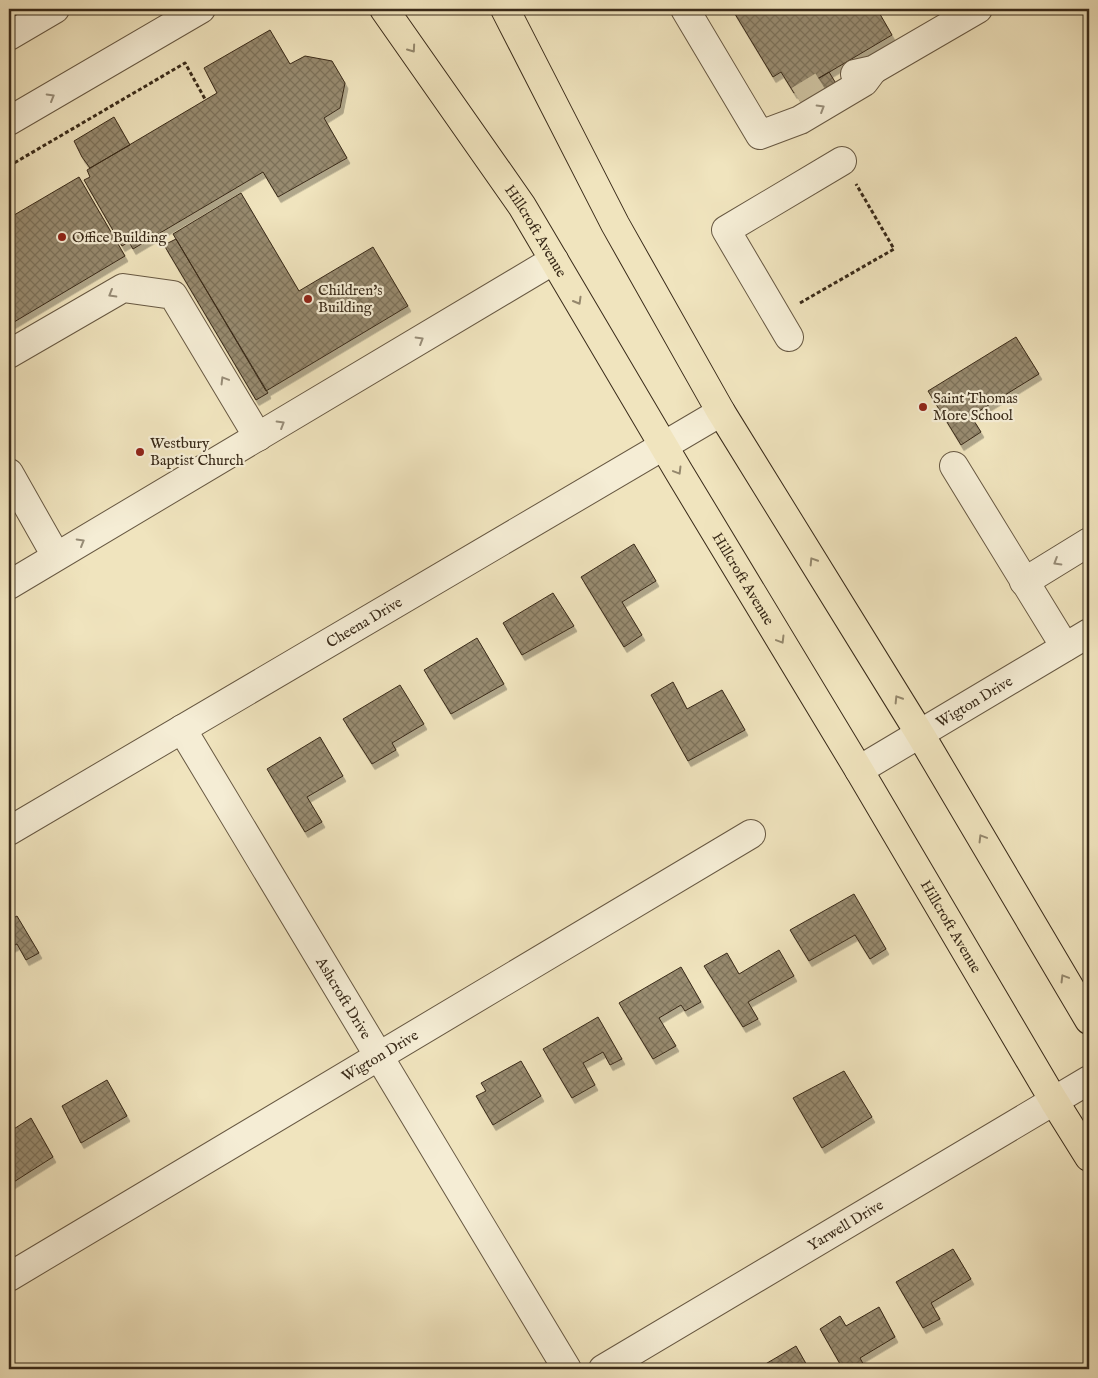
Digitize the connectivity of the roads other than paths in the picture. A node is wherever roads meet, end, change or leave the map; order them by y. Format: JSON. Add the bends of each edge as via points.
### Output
{"nodes":[{"id":1,"x":55,"y":9,"type":"edge"},
{"id":2,"x":201,"y":9,"type":"edge"},
{"id":3,"x":384,"y":9,"type":"edge"},
{"id":4,"x":505,"y":9,"type":"edge"},
{"id":5,"x":685,"y":9,"type":"edge"},
{"id":6,"x":978,"y":9,"type":"edge"},
{"id":7,"x":9,"y":36,"type":"edge"},
{"id":8,"x":873,"y":70,"type":"junction"},
{"id":9,"x":833,"y":79,"type":"tunnel mouth"},
{"id":10,"x":799,"y":100,"type":"tunnel mouth"},
{"id":11,"x":9,"y":122,"type":"edge"},
{"id":12,"x":785,"y":125,"type":"junction"},
{"id":13,"x":842,"y":161,"type":"road end"},
{"id":14,"x":554,"y":260,"type":"junction"},
{"id":15,"x":789,"y":337,"type":"dead end"},
{"id":16,"x":9,"y":354,"type":"edge"},
{"id":17,"x":721,"y":412,"type":"junction"},
{"id":18,"x":258,"y":437,"type":"junction"},
{"id":19,"x":663,"y":445,"type":"junction"},
{"id":20,"x":954,"y":466,"type":"dead end"},
{"id":21,"x":9,"y":473,"type":"edge"},
{"id":22,"x":1089,"y":542,"type":"edge"},
{"id":23,"x":56,"y":556,"type":"junction"},
{"id":24,"x":1024,"y":582,"type":"junction"},
{"id":25,"x":9,"y":584,"type":"edge"},
{"id":26,"x":1089,"y":633,"type":"edge"},
{"id":27,"x":1065,"y":647,"type":"junction"},
{"id":28,"x":182,"y":729,"type":"junction"},
{"id":29,"x":920,"y":734,"type":"junction"},
{"id":30,"x":859,"y":770,"type":"junction"},
{"id":31,"x":9,"y":831,"type":"edge"},
{"id":32,"x":751,"y":834,"type":"dead end"},
{"id":33,"x":1089,"y":1020,"type":"edge"},
{"id":34,"x":379,"y":1057,"type":"junction"},
{"id":35,"x":1089,"y":1080,"type":"edge"},
{"id":36,"x":1054,"y":1101,"type":"junction"},
{"id":37,"x":1089,"y":1157,"type":"edge"},
{"id":38,"x":9,"y":1277,"type":"edge"},
{"id":39,"x":567,"y":1369,"type":"edge"},
{"id":40,"x":603,"y":1369,"type":"edge"}],
"edges":[{"from":1,"to":7,"type":"street"},
{"from":11,"to":2,"type":"street","one_way":true},
{"from":3,"to":14,"type":"main road","name":"Hillcroft Avenue","one_way":true,"via":[[522,206]]},
{"from":4,"to":17,"type":"main road","via":[[614,224]]},
{"from":5,"to":12,"type":"street","via":[[760,135]]},
{"from":6,"to":8,"type":"street"},
{"from":8,"to":9,"type":"street"},
{"from":12,"to":8,"type":"street","one_way":true,"via":[[800,120],[864,82]]},
{"from":10,"to":12,"type":"street"},
{"from":13,"to":15,"type":"street","via":[[726,230]]},
{"from":18,"to":14,"type":"street","one_way":true},
{"from":14,"to":19,"type":"main road","name":"Hillcroft Avenue","one_way":true},
{"from":18,"to":16,"type":"street","one_way":true,"via":[[173,295],[123,288]]},
{"from":17,"to":19,"type":"street","name":"Cheena Drive"},
{"from":29,"to":17,"type":"main road","one_way":true},
{"from":23,"to":18,"type":"street","one_way":true},
{"from":19,"to":28,"type":"street","name":"Cheena Drive"},
{"from":19,"to":30,"type":"main road","name":"Hillcroft Avenue","one_way":true},
{"from":20,"to":24,"type":"street"},
{"from":21,"to":23,"type":"street"},
{"from":22,"to":24,"type":"street","one_way":true},
{"from":23,"to":25,"type":"street"},
{"from":24,"to":27,"type":"street"},
{"from":26,"to":27,"type":"street","name":"Wigton Drive"},
{"from":27,"to":29,"type":"street","name":"Wigton Drive"},
{"from":28,"to":31,"type":"street","name":"Cheena Drive"},
{"from":28,"to":34,"type":"street","name":"Ashcroft Drive"},
{"from":29,"to":30,"type":"street","name":"Wigton Drive"},
{"from":33,"to":29,"type":"main road","one_way":true},
{"from":30,"to":36,"type":"main road","name":"Hillcroft Avenue"},
{"from":32,"to":34,"type":"street","name":"Wigton Drive"},
{"from":34,"to":38,"type":"street","name":"Wigton Drive"},
{"from":34,"to":39,"type":"street","name":"Ashcroft Drive"},
{"from":35,"to":36,"type":"street","name":"Yarwell Drive"},
{"from":36,"to":37,"type":"main road","name":"Hillcroft Avenue"},
{"from":36,"to":40,"type":"street","name":"Yarwell Drive"}]}
